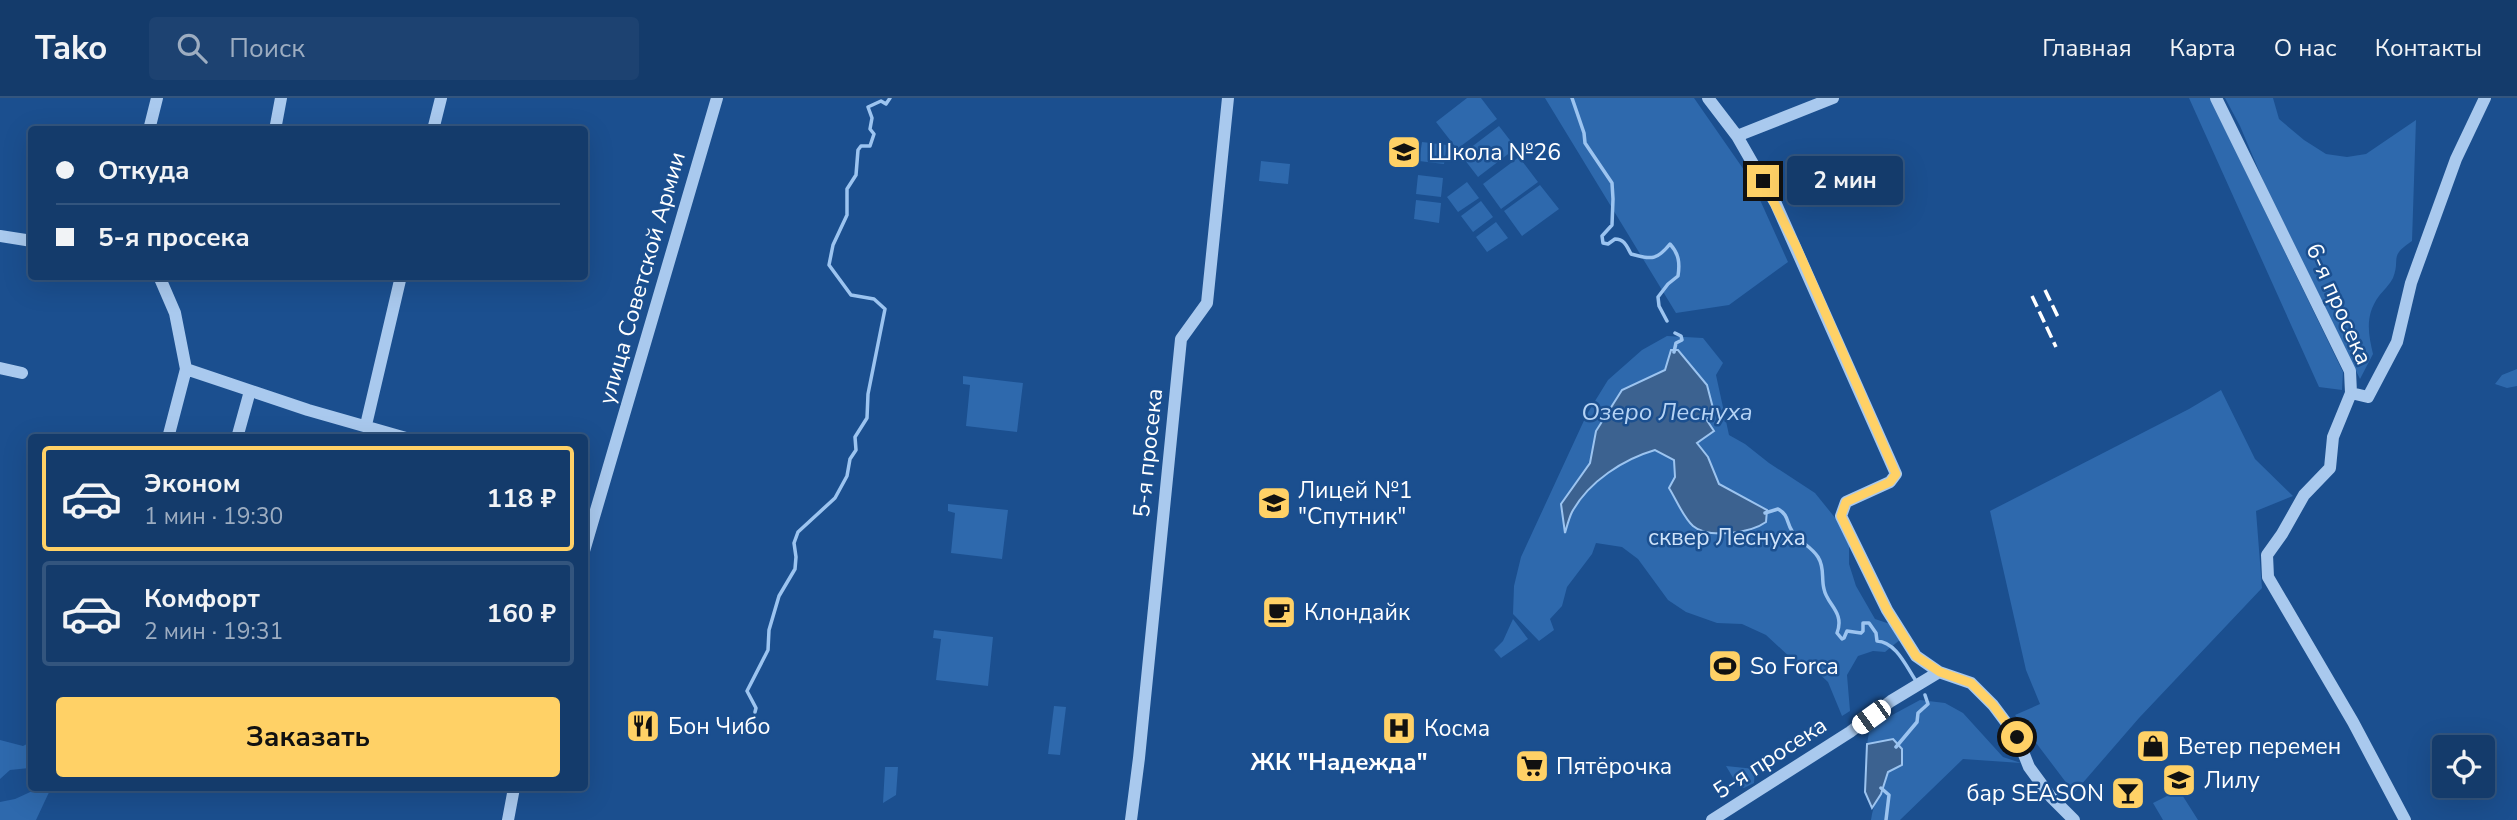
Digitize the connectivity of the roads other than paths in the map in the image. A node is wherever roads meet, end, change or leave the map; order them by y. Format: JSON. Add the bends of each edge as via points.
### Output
{"nodes":[{"id":1,"x":157,"y":98,"type":"edge"},
{"id":2,"x":281,"y":98,"type":"edge"},
{"id":3,"x":441,"y":98,"type":"edge"},
{"id":4,"x":717,"y":98,"type":"edge"},
{"id":5,"x":1228,"y":98,"type":"edge"},
{"id":6,"x":1708,"y":98,"type":"edge"},
{"id":7,"x":1833,"y":98,"type":"edge"},
{"id":8,"x":2216,"y":98,"type":"edge"},
{"id":9,"x":2485,"y":98,"type":"edge"},
{"id":10,"x":150,"y":126,"type":"edge"},
{"id":11,"x":276,"y":126,"type":"edge"},
{"id":12,"x":434,"y":126,"type":"edge"},
{"id":13,"x":1737,"y":136,"type":"junction"},
{"id":14,"x":0,"y":236,"type":"edge"},
{"id":15,"x":28,"y":240,"type":"edge"},
{"id":16,"x":161,"y":280,"type":"edge"},
{"id":17,"x":400,"y":280,"type":"edge"},
{"id":18,"x":0,"y":368,"type":"edge"},
{"id":19,"x":186,"y":369,"type":"junction"},
{"id":20,"x":22,"y":373,"type":"dead end"},
{"id":21,"x":250,"y":391,"type":"junction"},
{"id":22,"x":2351,"y":393,"type":"junction"},
{"id":23,"x":366,"y":425,"type":"junction"},
{"id":24,"x":169,"y":434,"type":"edge"},
{"id":25,"x":238,"y":434,"type":"edge"},
{"id":26,"x":394,"y":434,"type":"edge"},
{"id":27,"x":588,"y":537,"type":"edge"},
{"id":28,"x":1940,"y":672,"type":"junction"},
{"id":29,"x":513,"y":791,"type":"edge"},
{"id":30,"x":508,"y":820,"type":"edge"},
{"id":31,"x":1130,"y":820,"type":"edge"},
{"id":32,"x":1712,"y":820,"type":"edge"},
{"id":33,"x":2074,"y":820,"type":"edge"},
{"id":34,"x":2406,"y":820,"type":"edge"}],
"edges":[{"from":1,"to":10,"type":"street"},
{"from":2,"to":11,"type":"street"},
{"from":3,"to":12,"type":"street"},
{"from":4,"to":27,"type":"street","name":"улица Советской Армии"},
{"from":5,"to":31,"type":"street","name":"5-я просека","via":[[1207,303],[1181,339]]},
{"from":6,"to":13,"type":"street"},
{"from":7,"to":13,"type":"street"},
{"from":8,"to":22,"type":"street","name":"6-я просека","via":[[2334,335],[2350,372]]},
{"from":9,"to":22,"type":"street","via":[[2456,159],[2416,270],[2397,342],[2368,397]]},
{"from":13,"to":28,"type":"street","via":[[1776,204],[1896,474],[1890,482],[1846,502],[1841,516],[1897,630],[1916,656]]},
{"from":14,"to":15,"type":"street"},
{"from":16,"to":19,"type":"street","via":[[175,313]]},
{"from":17,"to":23,"type":"street"},
{"from":18,"to":20,"type":"street"},
{"from":19,"to":21,"type":"street"},
{"from":19,"to":24,"type":"street"},
{"from":21,"to":23,"type":"street"},
{"from":21,"to":25,"type":"street"},
{"from":22,"to":34,"type":"street","name":"6-я просека","via":[[2333,437],[2330,468],[2304,495],[2267,555],[2268,577]]},
{"from":23,"to":26,"type":"street"},
{"from":28,"to":32,"type":"street","name":"5-я просека"},
{"from":28,"to":33,"type":"street","via":[[1971,683],[1993,705],[2017,737],[2029,766]]},
{"from":29,"to":30,"type":"street"}]}
